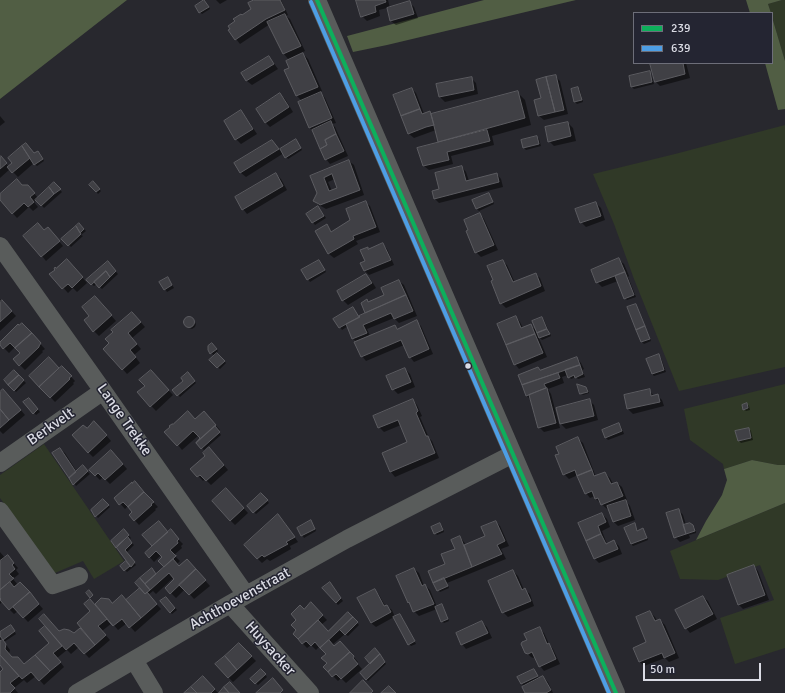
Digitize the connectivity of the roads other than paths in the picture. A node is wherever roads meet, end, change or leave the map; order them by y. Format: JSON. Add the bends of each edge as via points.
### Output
{"nodes":[{"id":1,"x":317,"y":0,"type":"edge"},
{"id":2,"x":2,"y":252,"type":"edge"},
{"id":3,"x":103,"y":391,"type":"junction"},
{"id":4,"x":512,"y":454,"type":"junction"},
{"id":5,"x":0,"y":463,"type":"edge"},
{"id":6,"x":0,"y":511,"type":"edge"},
{"id":7,"x":79,"y":576,"type":"dead end"},
{"id":8,"x":246,"y":595,"type":"junction"},
{"id":9,"x":230,"y":604,"type":"junction"},
{"id":10,"x":134,"y":660,"type":"junction"},
{"id":11,"x":77,"y":693,"type":"edge"},
{"id":12,"x":154,"y":693,"type":"edge"},
{"id":13,"x":310,"y":693,"type":"edge"},
{"id":14,"x":616,"y":693,"type":"edge"}],
"edges":[{"from":1,"to":4,"type":"street"},
{"from":2,"to":3,"type":"street","name":"Lange Trekke"},
{"from":3,"to":5,"type":"street","name":"Berkvelt"},
{"from":3,"to":8,"type":"street","name":"Lange Trekke"},
{"from":4,"to":8,"type":"street","name":"Achthoevenstraat","via":[[347,539]]},
{"from":4,"to":14,"type":"street"},
{"from":6,"to":7,"type":"street","via":[[53,585]]},
{"from":8,"to":9,"type":"street","name":"Achthoevenstraat"},
{"from":9,"to":10,"type":"street","name":"Achthoevenstraat"},
{"from":9,"to":13,"type":"street","name":"Huysacker"},
{"from":10,"to":11,"type":"street","name":"Achthoevenstraat"},
{"from":10,"to":12,"type":"street"}]}
